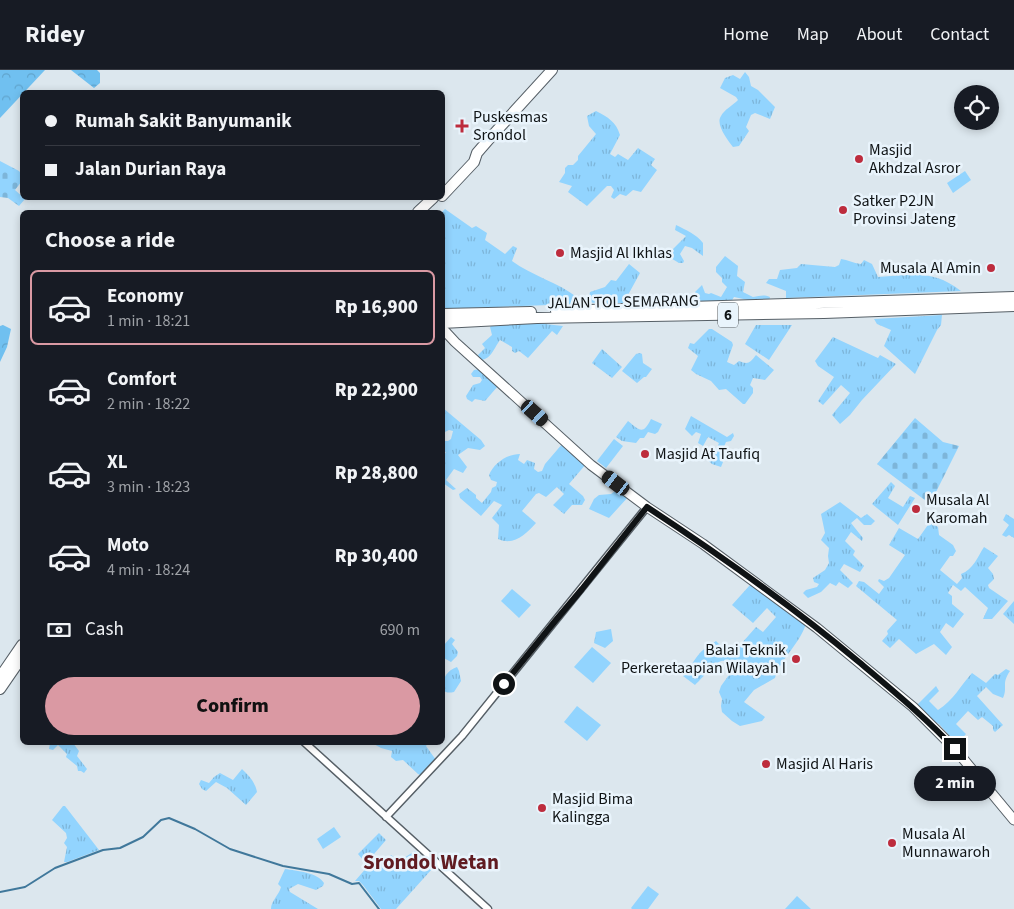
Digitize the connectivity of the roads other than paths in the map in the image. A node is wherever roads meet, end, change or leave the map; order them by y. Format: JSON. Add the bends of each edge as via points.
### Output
{"nodes":[{"id":1,"x":552,"y":70,"type":"edge"},
{"id":2,"x":477,"y":154,"type":"junction"},
{"id":3,"x":445,"y":184,"type":"edge"},
{"id":4,"x":445,"y":194,"type":"edge"},
{"id":5,"x":431,"y":200,"type":"edge"},
{"id":6,"x":439,"y":200,"type":"edge"},
{"id":7,"x":420,"y":210,"type":"edge"},
{"id":8,"x":430,"y":210,"type":"edge"},
{"id":9,"x":1014,"y":298,"type":"edge"},
{"id":10,"x":1014,"y":306,"type":"edge"},
{"id":11,"x":445,"y":314,"type":"edge"},
{"id":12,"x":445,"y":323,"type":"edge"},
{"id":13,"x":445,"y":331,"type":"edge"},
{"id":14,"x":647,"y":507,"type":"junction"},
{"id":15,"x":20,"y":648,"type":"edge"},
{"id":16,"x":20,"y":660,"type":"edge"},
{"id":17,"x":0,"y":677,"type":"edge"},
{"id":18,"x":0,"y":689,"type":"edge"},
{"id":19,"x":307,"y":745,"type":"edge"},
{"id":20,"x":386,"y":817,"type":"junction"},
{"id":21,"x":1014,"y":820,"type":"edge"},
{"id":22,"x":488,"y":909,"type":"edge"}],
"edges":[{"from":1,"to":2,"type":"highway"},
{"from":2,"to":3,"type":"highway"},
{"from":2,"to":4,"type":"highway","via":[[474,162]]},
{"from":5,"to":7,"type":"highway"},
{"from":6,"to":8,"type":"highway"},
{"from":9,"to":11,"type":"highway","name":"JALAN TOL SEMARANG","number":"6"},
{"from":10,"to":12,"type":"highway","name":"JALAN TOL SEMARANG","number":"6"},
{"from":13,"to":14,"type":"main road","via":[[591,465]]},
{"from":14,"to":20,"type":"street","via":[[462,736]]},
{"from":14,"to":21,"type":"main road","via":[[817,628],[913,707],[955,749]]},
{"from":15,"to":17,"type":"highway"},
{"from":16,"to":18,"type":"highway"},
{"from":19,"to":20,"type":"street"},
{"from":20,"to":22,"type":"street"}]}
